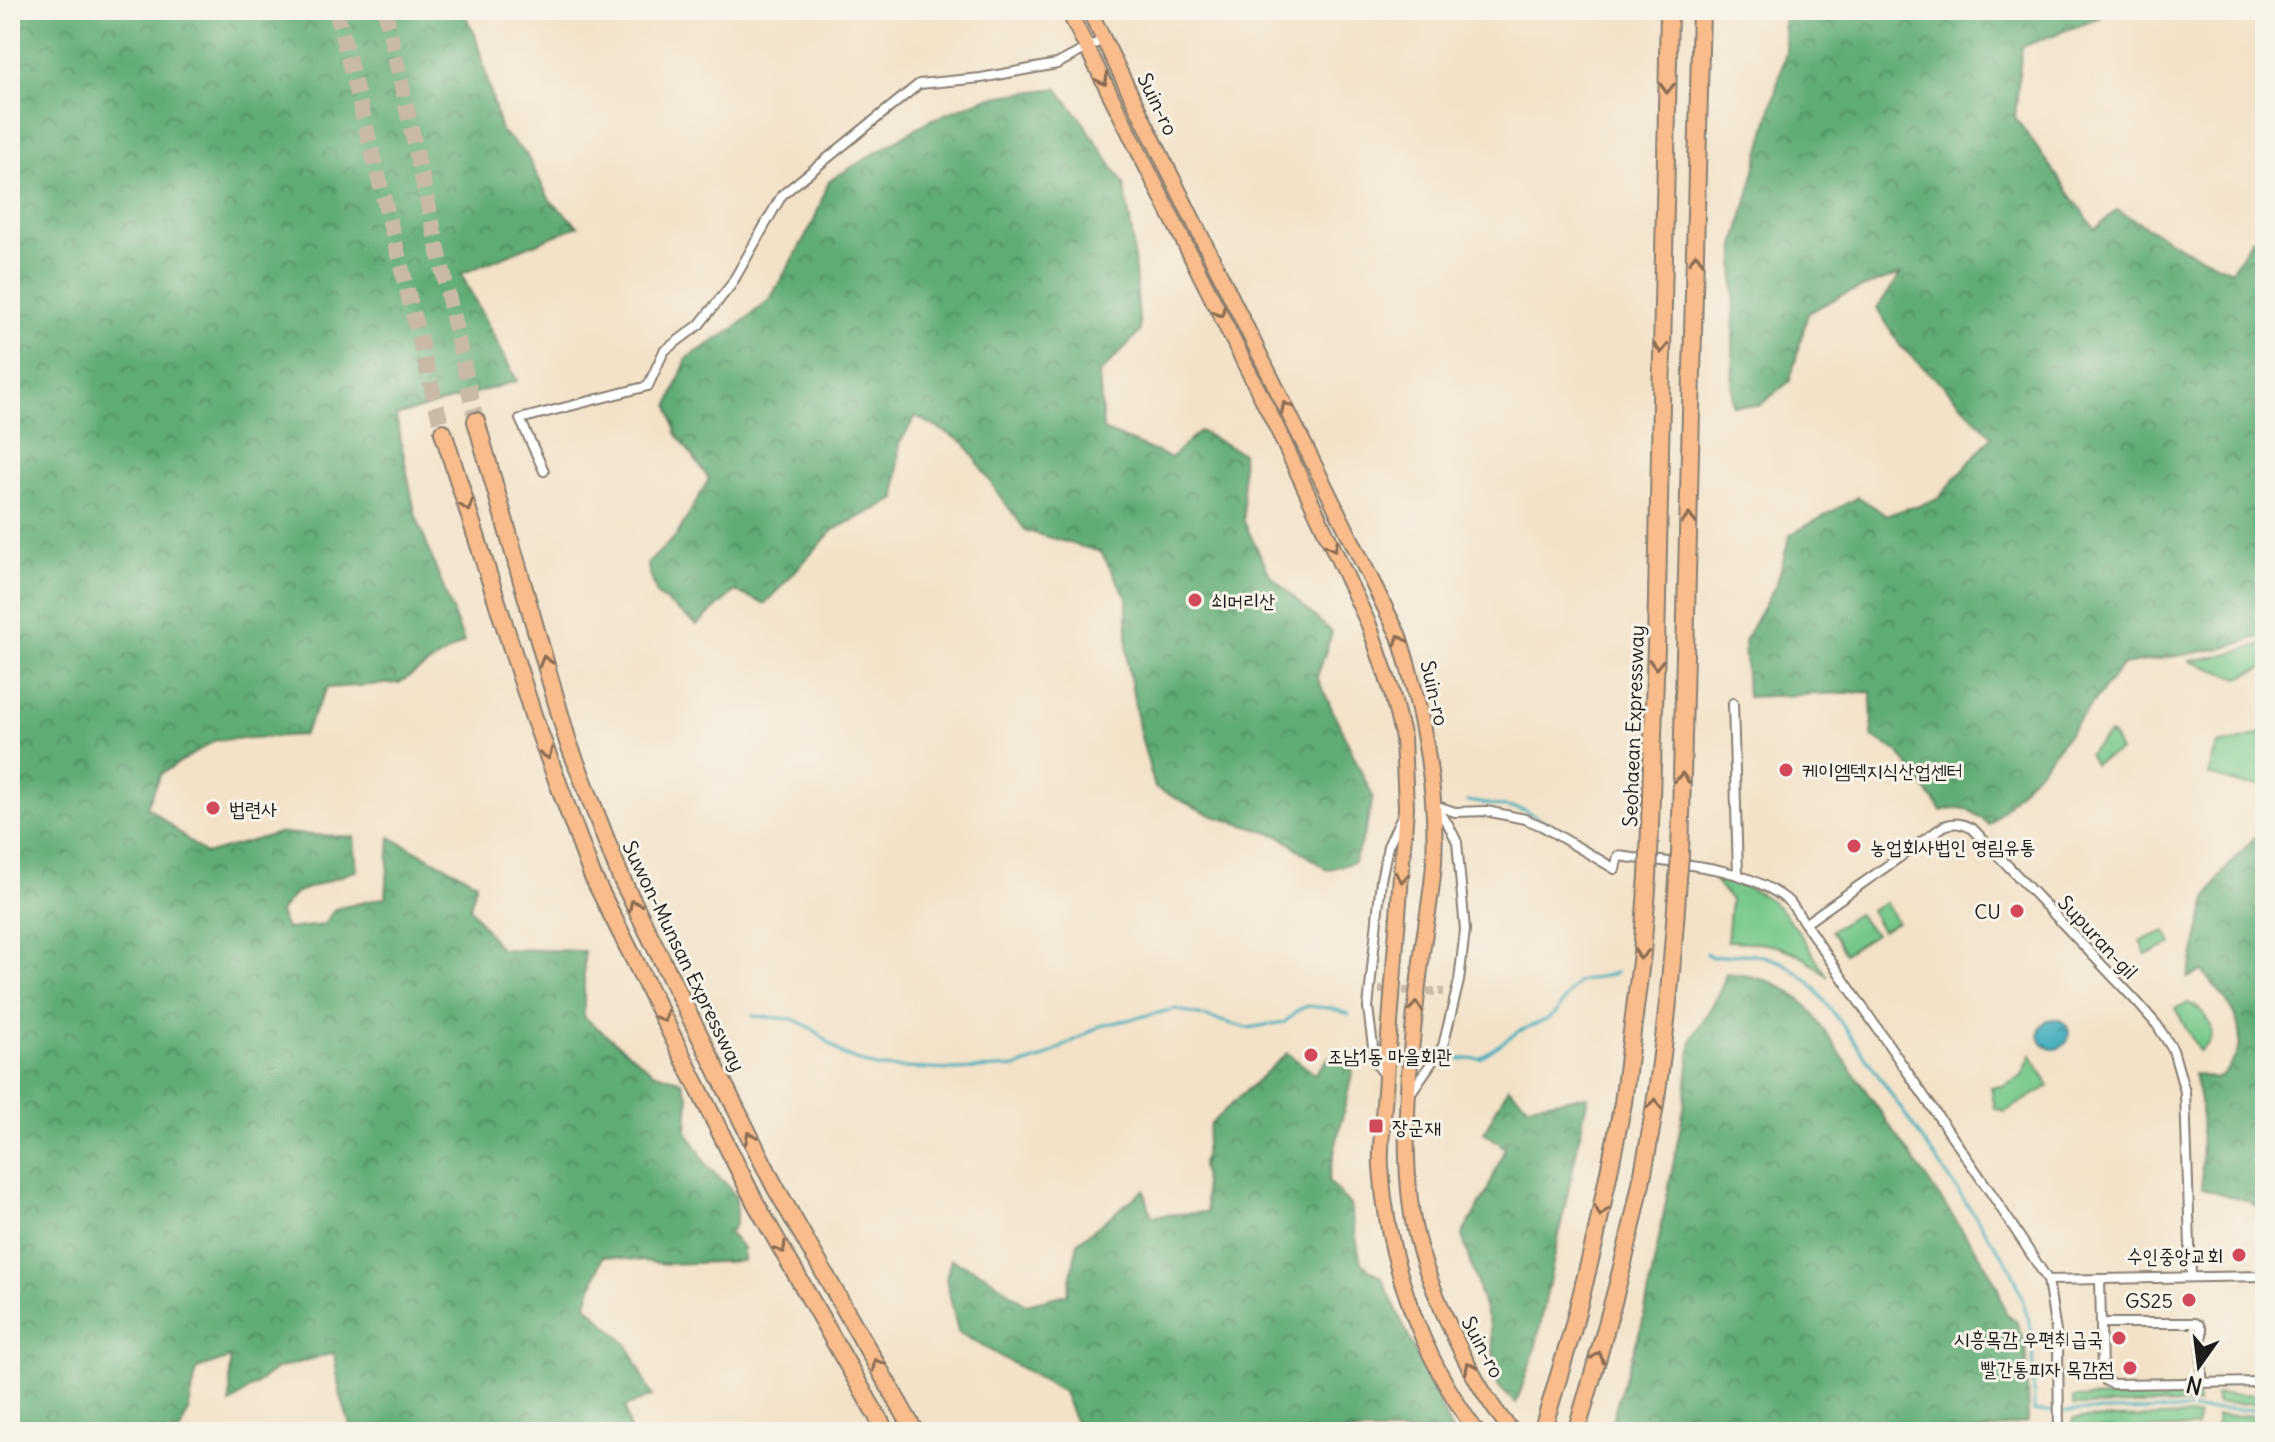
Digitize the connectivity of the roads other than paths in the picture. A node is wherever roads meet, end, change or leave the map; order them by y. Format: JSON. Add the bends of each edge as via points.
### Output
{"nodes":[{"id":1,"x":1068,"y":10,"type":"edge"},
{"id":2,"x":1089,"y":10,"type":"edge"},
{"id":3,"x":1669,"y":10,"type":"edge"},
{"id":4,"x":1701,"y":10,"type":"edge"},
{"id":5,"x":1104,"y":39,"type":"junction"},
{"id":6,"x":1088,"y":50,"type":"junction"},
{"id":7,"x":476,"y":421,"type":"tunnel mouth"},
{"id":8,"x":443,"y":432,"type":"tunnel mouth"},
{"id":9,"x":544,"y":471,"type":"dead end"},
{"id":10,"x":1733,"y":703,"type":"dead end"},
{"id":11,"x":1433,"y":805,"type":"junction"},
{"id":12,"x":1406,"y":807,"type":"junction"},
{"id":13,"x":1738,"y":875,"type":"junction"},
{"id":14,"x":1806,"y":923,"type":"junction"},
{"id":15,"x":1444,"y":992,"type":"tunnel mouth"},
{"id":16,"x":1456,"y":994,"type":"junction"},
{"id":17,"x":1386,"y":1077,"type":"junction"},
{"id":18,"x":1409,"y":1095,"type":"junction"},
{"id":19,"x":2265,"y":1276,"type":"edge"},
{"id":20,"x":2191,"y":1277,"type":"junction"},
{"id":21,"x":2100,"y":1279,"type":"junction"},
{"id":22,"x":2048,"y":1280,"type":"junction"},
{"id":23,"x":2101,"y":1323,"type":"junction"},
{"id":24,"x":2265,"y":1382,"type":"edge"},
{"id":25,"x":2202,"y":1383,"type":"junction"},
{"id":26,"x":1544,"y":1428,"type":"edge"},
{"id":27,"x":886,"y":1432,"type":"edge"},
{"id":28,"x":915,"y":1432,"type":"edge"},
{"id":29,"x":1477,"y":1432,"type":"edge"},
{"id":30,"x":1513,"y":1432,"type":"edge"},
{"id":31,"x":1576,"y":1432,"type":"edge"},
{"id":32,"x":2059,"y":1432,"type":"edge"}],
"edges":[{"from":1,"to":6,"type":"main road","name":"Suin-ro"},
{"from":2,"to":5,"type":"main road","name":"Suin-ro"},
{"from":3,"to":26,"type":"highway","name":"Seohaean Expressway","one_way":true,"bridge":true,"via":[[1656,647],[1642,953],[1623,1103],[1595,1240]]},
{"from":31,"to":4,"type":"highway","one_way":true,"bridge":true,"via":[[1625,1255],[1653,1117],[1673,956],[1680,856]]},
{"from":5,"to":6,"type":"street"},
{"from":11,"to":5,"type":"main road","name":"Suin-ro","one_way":true,"via":[[1427,746],[1399,636]]},
{"from":6,"to":9,"type":"street","via":[[1057,64],[919,84],[782,195],[731,285],[699,325],[664,351],[648,386],[520,419]]},
{"from":6,"to":12,"type":"main road","name":"Suin-ro","one_way":true,"via":[[1369,625],[1403,738]]},
{"from":28,"to":7,"type":"highway","name":"Suwon-Munsan Expressway","one_way":true,"via":[[774,1185],[621,878],[568,742]]},
{"from":8,"to":27,"type":"highway","one_way":true,"via":[[534,718],[592,875],[755,1202]]},
{"from":10,"to":13,"type":"street"},
{"from":11,"to":13,"type":"street","via":[[1525,819],[1615,869],[1618,856]]},
{"from":11,"to":16,"type":"street","via":[[1457,842],[1465,930]]},
{"from":18,"to":11,"type":"main road","name":"Suin-ro","one_way":true,"via":[[1434,863]]},
{"from":12,"to":17,"type":"main road","name":"Suin-ro","one_way":true},
{"from":12,"to":17,"type":"street","via":[[1388,846],[1381,880],[1374,990],[1368,1008],[1375,1062]]},
{"from":13,"to":14,"type":"street","via":[[1773,888]]},
{"from":14,"to":20,"type":"street","name":"Supuran-gil","via":[[1944,826],[1964,824],[1973,829],[2138,1003],[2173,1050],[2186,1101]]},
{"from":14,"to":22,"type":"street"},
{"from":15,"to":16,"type":"street"},
{"from":16,"to":18,"type":"street","via":[[1443,1046]]},
{"from":17,"to":29,"type":"main road","name":"Suin-ro","via":[[1381,1165],[1393,1246],[1432,1359]]},
{"from":30,"to":18,"type":"main road","name":"Suin-ro","one_way":true,"via":[[1455,1340],[1418,1244],[1408,1183]]},
{"from":19,"to":20,"type":"street"},
{"from":20,"to":21,"type":"street"},
{"from":21,"to":22,"type":"street"},
{"from":21,"to":23,"type":"street"},
{"from":22,"to":32,"type":"street","via":[[2058,1345]]},
{"from":23,"to":25,"type":"street","via":[[2106,1381]]},
{"from":23,"to":25,"type":"street","via":[[2199,1325]]},
{"from":24,"to":25,"type":"street"}]}
